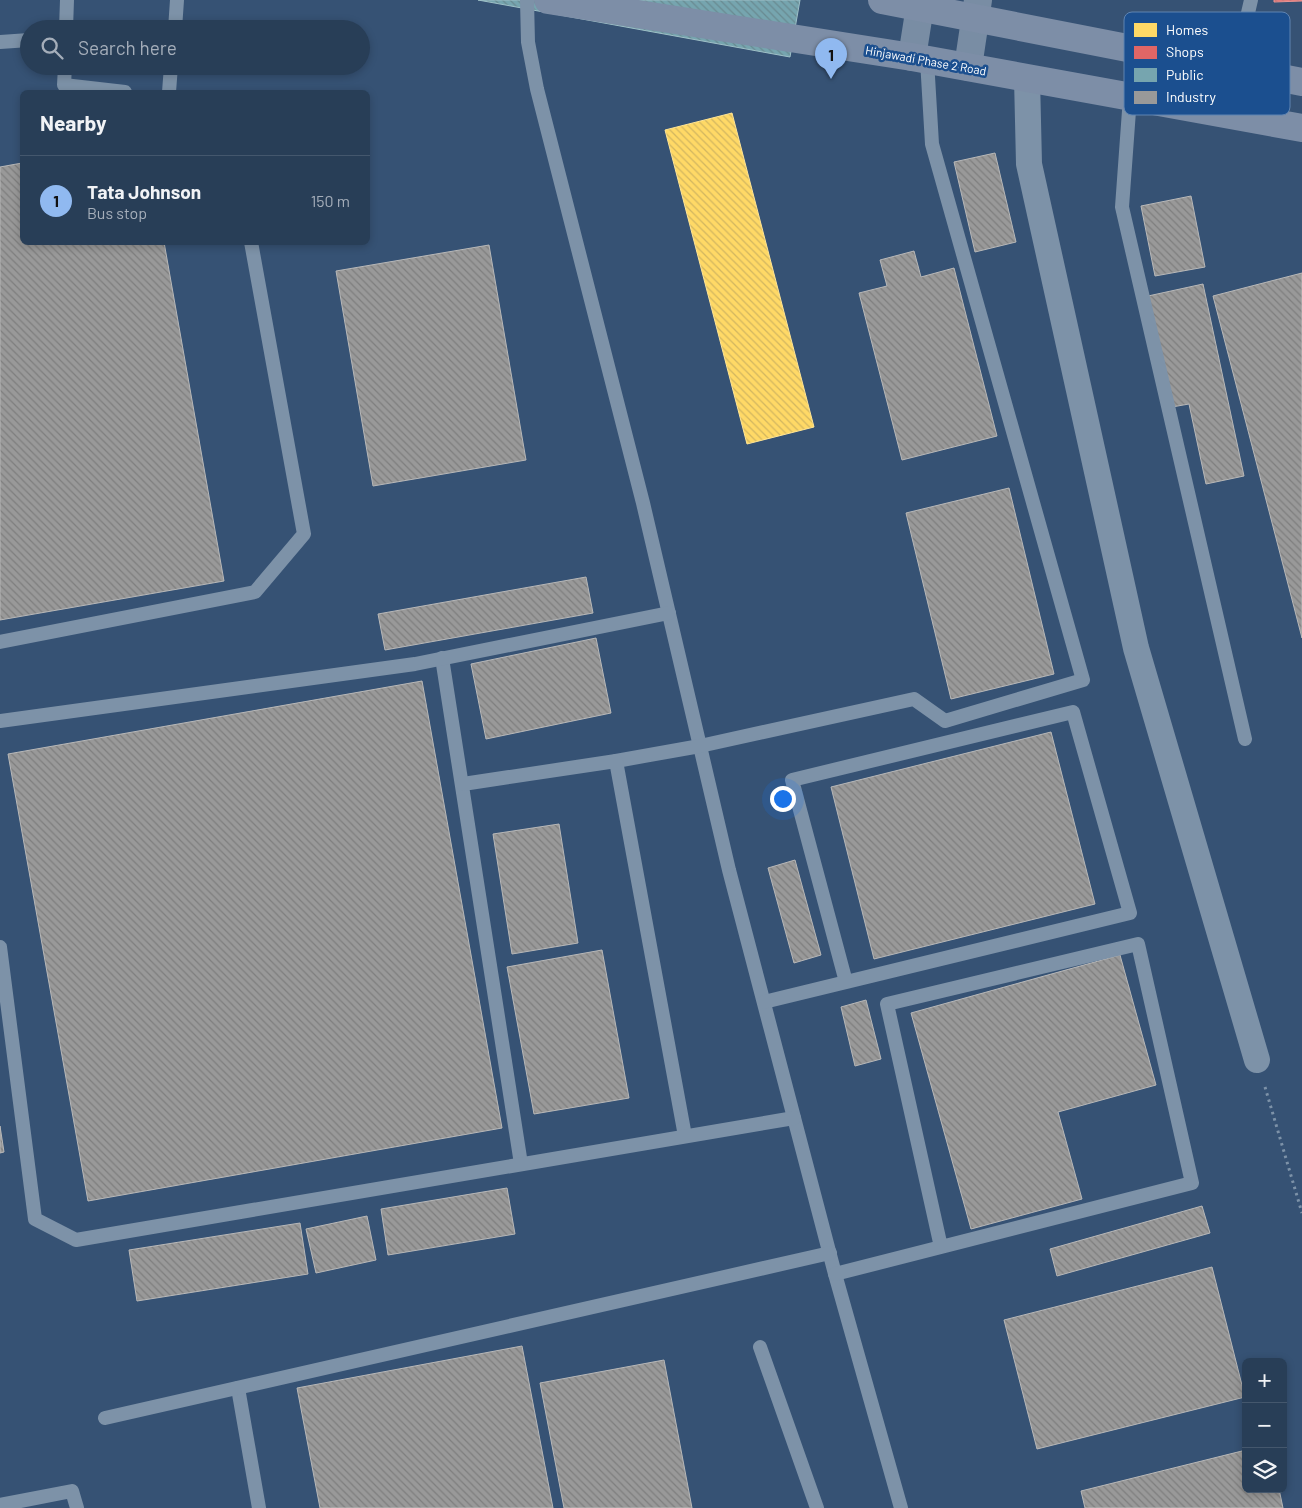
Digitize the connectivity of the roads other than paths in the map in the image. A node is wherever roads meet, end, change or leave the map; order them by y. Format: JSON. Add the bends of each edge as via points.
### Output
{"nodes":[{"id":1,"x":67,"y":0,"type":"edge"},
{"id":2,"x":177,"y":0,"type":"edge"},
{"id":3,"x":527,"y":0,"type":"edge"},
{"id":4,"x":548,"y":0,"type":"edge"},
{"id":5,"x":882,"y":0,"type":"edge"},
{"id":6,"x":921,"y":3,"type":"edge"},
{"id":7,"x":978,"y":9,"type":"edge"},
{"id":8,"x":66,"y":20,"type":"edge"},
{"id":9,"x":175,"y":20,"type":"edge"},
{"id":10,"x":20,"y":41,"type":"edge"},
{"id":11,"x":0,"y":42,"type":"edge"},
{"id":12,"x":1124,"y":43,"type":"edge"},
{"id":13,"x":919,"y":59,"type":"junction"},
{"id":14,"x":968,"y":67,"type":"junction"},
{"id":15,"x":64,"y":75,"type":"edge"},
{"id":16,"x":170,"y":75,"type":"edge"},
{"id":17,"x":1027,"y":78,"type":"junction"},
{"id":18,"x":108,"y":90,"type":"edge"},
{"id":19,"x":169,"y":90,"type":"edge"},
{"id":20,"x":1124,"y":96,"type":"edge"},
{"id":21,"x":1129,"y":115,"type":"edge"},
{"id":22,"x":1230,"y":115,"type":"edge"},
{"id":23,"x":1302,"y":128,"type":"edge"},
{"id":24,"x":252,"y":245,"type":"edge"},
{"id":25,"x":669,"y":613,"type":"junction"},
{"id":26,"x":0,"y":642,"type":"edge"},
{"id":27,"x":442,"y":658,"type":"junction"},
{"id":28,"x":0,"y":721,"type":"edge"},
{"id":29,"x":1245,"y":739,"type":"dead end"},
{"id":30,"x":700,"y":746,"type":"junction"},
{"id":31,"x":616,"y":761,"type":"junction"},
{"id":32,"x":462,"y":784,"type":"junction"},
{"id":33,"x":0,"y":947,"type":"edge"},
{"id":34,"x":846,"y":982,"type":"junction"},
{"id":35,"x":764,"y":1002,"type":"junction"},
{"id":36,"x":1257,"y":1060,"type":"road end"},
{"id":37,"x":794,"y":1118,"type":"junction"},
{"id":38,"x":685,"y":1136,"type":"junction"},
{"id":39,"x":522,"y":1164,"type":"junction"},
{"id":40,"x":941,"y":1247,"type":"junction"},
{"id":41,"x":830,"y":1253,"type":"junction"},
{"id":42,"x":835,"y":1274,"type":"junction"},
{"id":43,"x":760,"y":1347,"type":"dead end"},
{"id":44,"x":238,"y":1388,"type":"junction"},
{"id":45,"x":105,"y":1418,"type":"dead end"},
{"id":46,"x":0,"y":1505,"type":"edge"},
{"id":47,"x":76,"y":1508,"type":"edge"},
{"id":48,"x":259,"y":1508,"type":"edge"},
{"id":49,"x":817,"y":1508,"type":"edge"},
{"id":50,"x":901,"y":1508,"type":"edge"}],
"edges":[{"from":1,"to":8,"type":"lane"},
{"from":2,"to":9,"type":"lane"},
{"from":3,"to":25,"type":"lane","via":[[528,42],[538,89]]},
{"from":4,"to":13,"type":"main road","name":"Hinjawadi Phase 2 Road"},
{"from":5,"to":6,"type":"main road"},
{"from":6,"to":7,"type":"main road"},
{"from":6,"to":13,"type":"main road"},
{"from":7,"to":12,"type":"main road"},
{"from":7,"to":14,"type":"main road"},
{"from":10,"to":11,"type":"lane"},
{"from":13,"to":14,"type":"main road","name":"Hinjawadi Phase 2 Road"},
{"from":13,"to":30,"type":"lane","via":[[932,144],[1083,680],[944,720],[914,698]]},
{"from":14,"to":17,"type":"main road","name":"Hinjawadi Phase 2 Road"},
{"from":15,"to":18,"type":"lane","via":[[64,85]]},
{"from":16,"to":19,"type":"lane"},
{"from":17,"to":20,"type":"main road","name":"Hinjawadi Phase 2 Road"},
{"from":17,"to":36,"type":"street","via":[[1029,164],[1136,648]]},
{"from":21,"to":29,"type":"lane","via":[[1122,207]]},
{"from":22,"to":23,"type":"main road","name":"Hinjawadi Phase 2 Road"},
{"from":24,"to":26,"type":"lane","via":[[304,534],[255,592]]},
{"from":25,"to":27,"type":"lane"},
{"from":25,"to":30,"type":"lane"},
{"from":27,"to":28,"type":"lane"},
{"from":27,"to":32,"type":"lane"},
{"from":30,"to":31,"type":"lane"},
{"from":30,"to":35,"type":"lane"},
{"from":31,"to":32,"type":"lane"},
{"from":31,"to":38,"type":"lane"},
{"from":32,"to":39,"type":"lane"},
{"from":33,"to":39,"type":"lane","via":[[36,1219],[76,1240]]},
{"from":34,"to":34,"type":"lane","via":[[1130,913],[1073,712],[792,780]]},
{"from":34,"to":35,"type":"lane"},
{"from":35,"to":37,"type":"lane"},
{"from":37,"to":38,"type":"lane"},
{"from":37,"to":41,"type":"lane"},
{"from":38,"to":39,"type":"lane"},
{"from":40,"to":40,"type":"lane","via":[[1192,1182],[1138,944],[887,1004]]},
{"from":40,"to":42,"type":"lane"},
{"from":41,"to":42,"type":"lane"},
{"from":41,"to":44,"type":"lane"},
{"from":42,"to":50,"type":"lane"},
{"from":43,"to":49,"type":"lane"},
{"from":44,"to":45,"type":"lane"},
{"from":44,"to":48,"type":"lane"},
{"from":46,"to":47,"type":"lane","via":[[72,1491]]}]}
